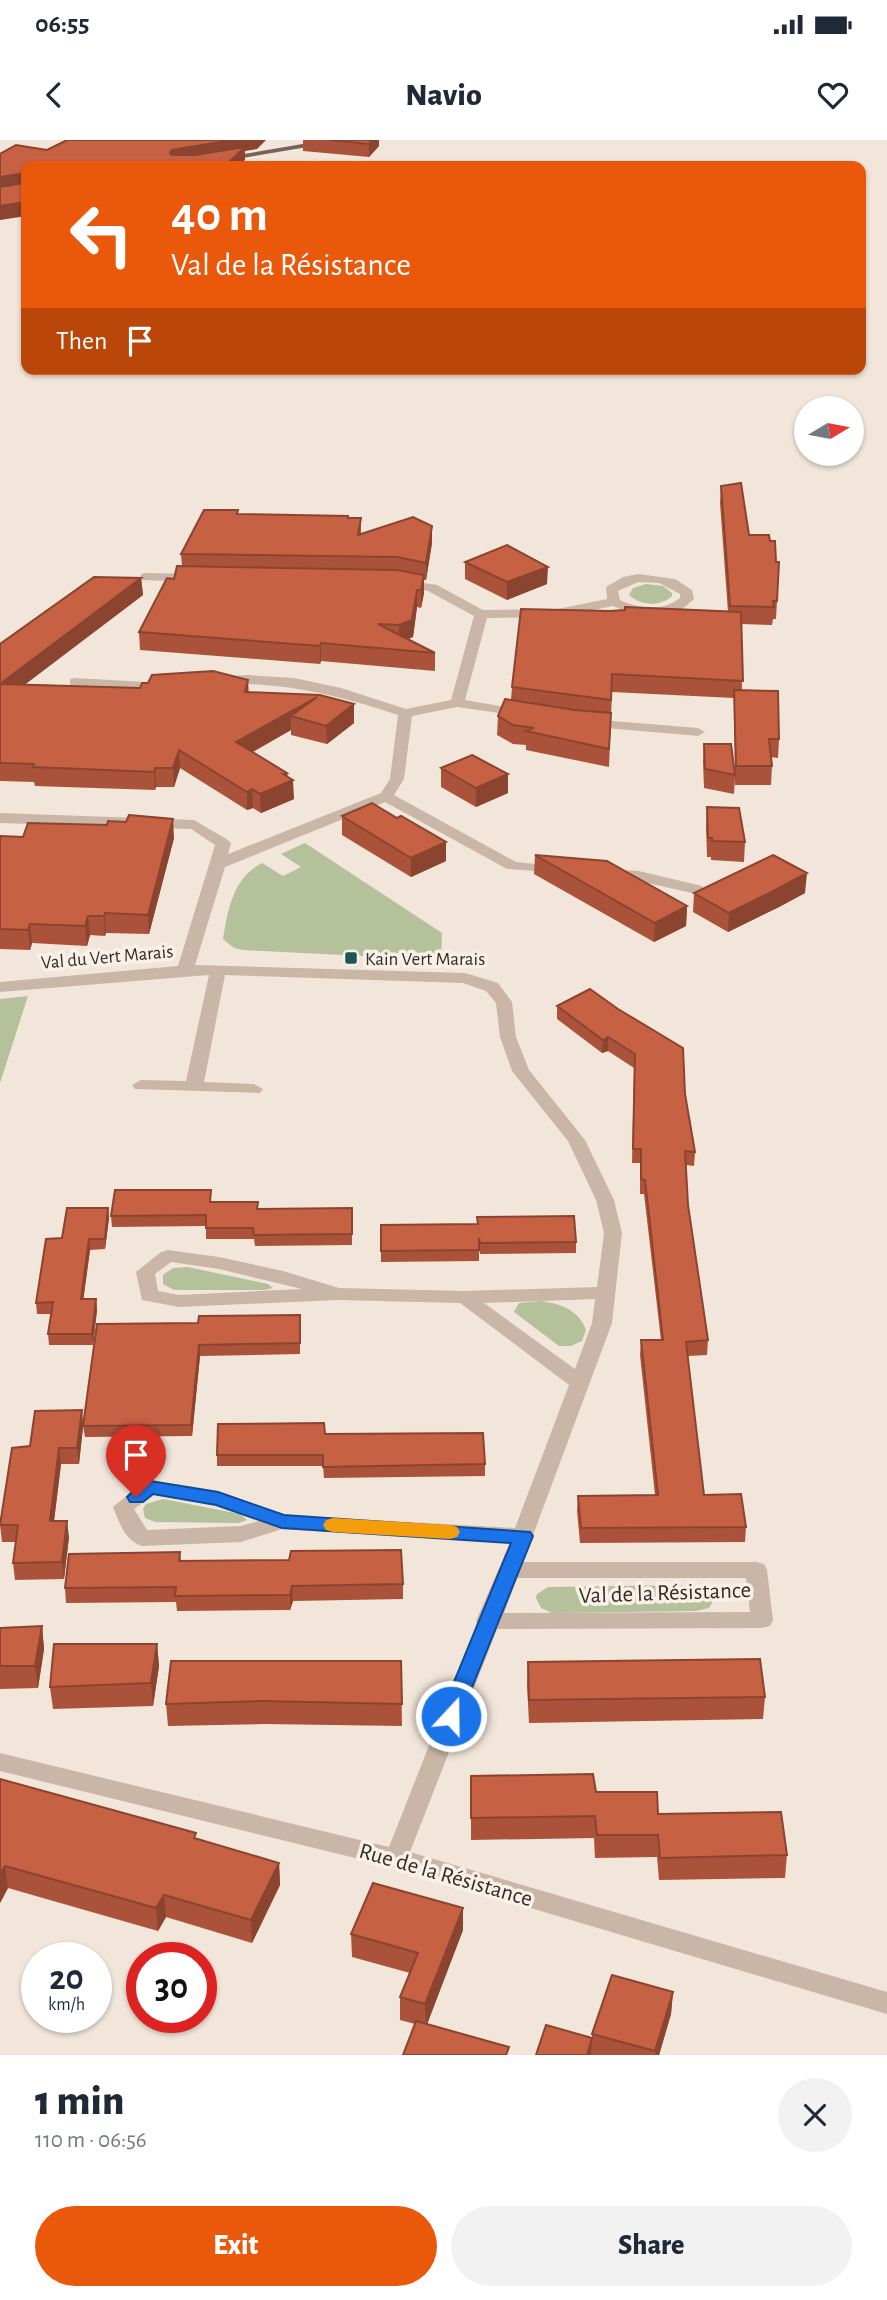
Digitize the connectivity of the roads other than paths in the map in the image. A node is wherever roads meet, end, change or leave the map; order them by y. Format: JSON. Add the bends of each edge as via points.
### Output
{"nodes":[{"id":1,"x":344,"y":140,"type":"edge"},
{"id":2,"x":210,"y":161,"type":"edge"},
{"id":3,"x":146,"y":577,"type":"dead end"},
{"id":4,"x":216,"y":578,"type":"edge"},
{"id":5,"x":383,"y":581,"type":"edge"},
{"id":6,"x":614,"y":602,"type":"junction"},
{"id":7,"x":481,"y":614,"type":"junction"},
{"id":8,"x":75,"y":682,"type":"dead end"},
{"id":9,"x":203,"y":682,"type":"edge"},
{"id":10,"x":182,"y":686,"type":"edge"},
{"id":11,"x":457,"y":703,"type":"junction"},
{"id":12,"x":405,"y":713,"type":"junction"},
{"id":13,"x":536,"y":716,"type":"edge"},
{"id":14,"x":575,"y":722,"type":"edge"},
{"id":15,"x":698,"y":732,"type":"dead end"},
{"id":16,"x":386,"y":796,"type":"junction"},
{"id":17,"x":0,"y":818,"type":"edge"},
{"id":18,"x":218,"y":864,"type":"junction"},
{"id":19,"x":696,"y":889,"type":"edge"},
{"id":20,"x":185,"y":970,"type":"junction"},
{"id":21,"x":218,"y":970,"type":"junction"},
{"id":22,"x":0,"y":987,"type":"edge"},
{"id":23,"x":141,"y":1085,"type":"dead end"},
{"id":24,"x":194,"y":1087,"type":"junction"},
{"id":25,"x":254,"y":1089,"type":"dead end"},
{"id":26,"x":606,"y":1293,"type":"junction"},
{"id":27,"x":338,"y":1294,"type":"junction"},
{"id":28,"x":464,"y":1297,"type":"junction"},
{"id":29,"x":579,"y":1382,"type":"junction"},
{"id":30,"x":282,"y":1522,"type":"junction"},
{"id":31,"x":523,"y":1536,"type":"junction"},
{"id":32,"x":508,"y":1570,"type":"junction"},
{"id":33,"x":487,"y":1621,"type":"junction"},
{"id":34,"x":0,"y":1762,"type":"edge"},
{"id":35,"x":396,"y":1858,"type":"junction"},
{"id":36,"x":887,"y":2003,"type":"edge"}],
"edges":[{"from":1,"to":2,"type":"main road"},
{"from":3,"to":4,"type":"street"},
{"from":5,"to":7,"type":"street","via":[[432,589]]},
{"from":6,"to":6,"type":"street","via":[[634,611],[662,612],[683,604],[687,593],[662,579],[636,579],[611,590]]},
{"from":6,"to":7,"type":"street","via":[[558,613]]},
{"from":7,"to":11,"type":"street"},
{"from":8,"to":10,"type":"street"},
{"from":9,"to":12,"type":"street","via":[[294,681],[333,688]]},
{"from":11,"to":12,"type":"street"},
{"from":11,"to":13,"type":"street"},
{"from":12,"to":16,"type":"street","via":[[397,779]]},
{"from":14,"to":15,"type":"street"},
{"from":16,"to":18,"type":"street"},
{"from":16,"to":19,"type":"street","via":[[512,866],[639,876]]},
{"from":17,"to":18,"type":"street","via":[[194,825],[223,842]]},
{"from":18,"to":20,"type":"street"},
{"from":20,"to":21,"type":"street","name":"Val du Vert Marais"},
{"from":20,"to":22,"type":"street","name":"Val du Vert Marais"},
{"from":21,"to":24,"type":"street"},
{"from":21,"to":26,"type":"street","name":"Val du Vert Marais","via":[[465,978],[492,987],[504,1002],[508,1037],[521,1071],[576,1140],[606,1200],[613,1233]]},
{"from":23,"to":24,"type":"street"},
{"from":24,"to":25,"type":"street"},
{"from":26,"to":28,"type":"street"},
{"from":26,"to":29,"type":"street","via":[[602,1323]]},
{"from":27,"to":27,"type":"street","via":[[284,1277],[168,1256],[145,1272],[149,1296],[179,1301]]},
{"from":27,"to":28,"type":"street"},
{"from":28,"to":29,"type":"street"},
{"from":29,"to":31,"type":"street"},
{"from":30,"to":30,"type":"street","via":[[218,1498],[150,1487],[124,1507],[142,1538],[241,1534]]},
{"from":30,"to":31,"type":"street"},
{"from":31,"to":32,"type":"street"},
{"from":32,"to":33,"type":"street"},
{"from":32,"to":33,"type":"street","name":"Val de la Résistance","via":[[756,1570],[762,1620]]},
{"from":33,"to":35,"type":"street"},
{"from":34,"to":35,"type":"street","name":"Rue de la Résistance"},
{"from":35,"to":36,"type":"street","name":"Rue de la Résistance"}]}
